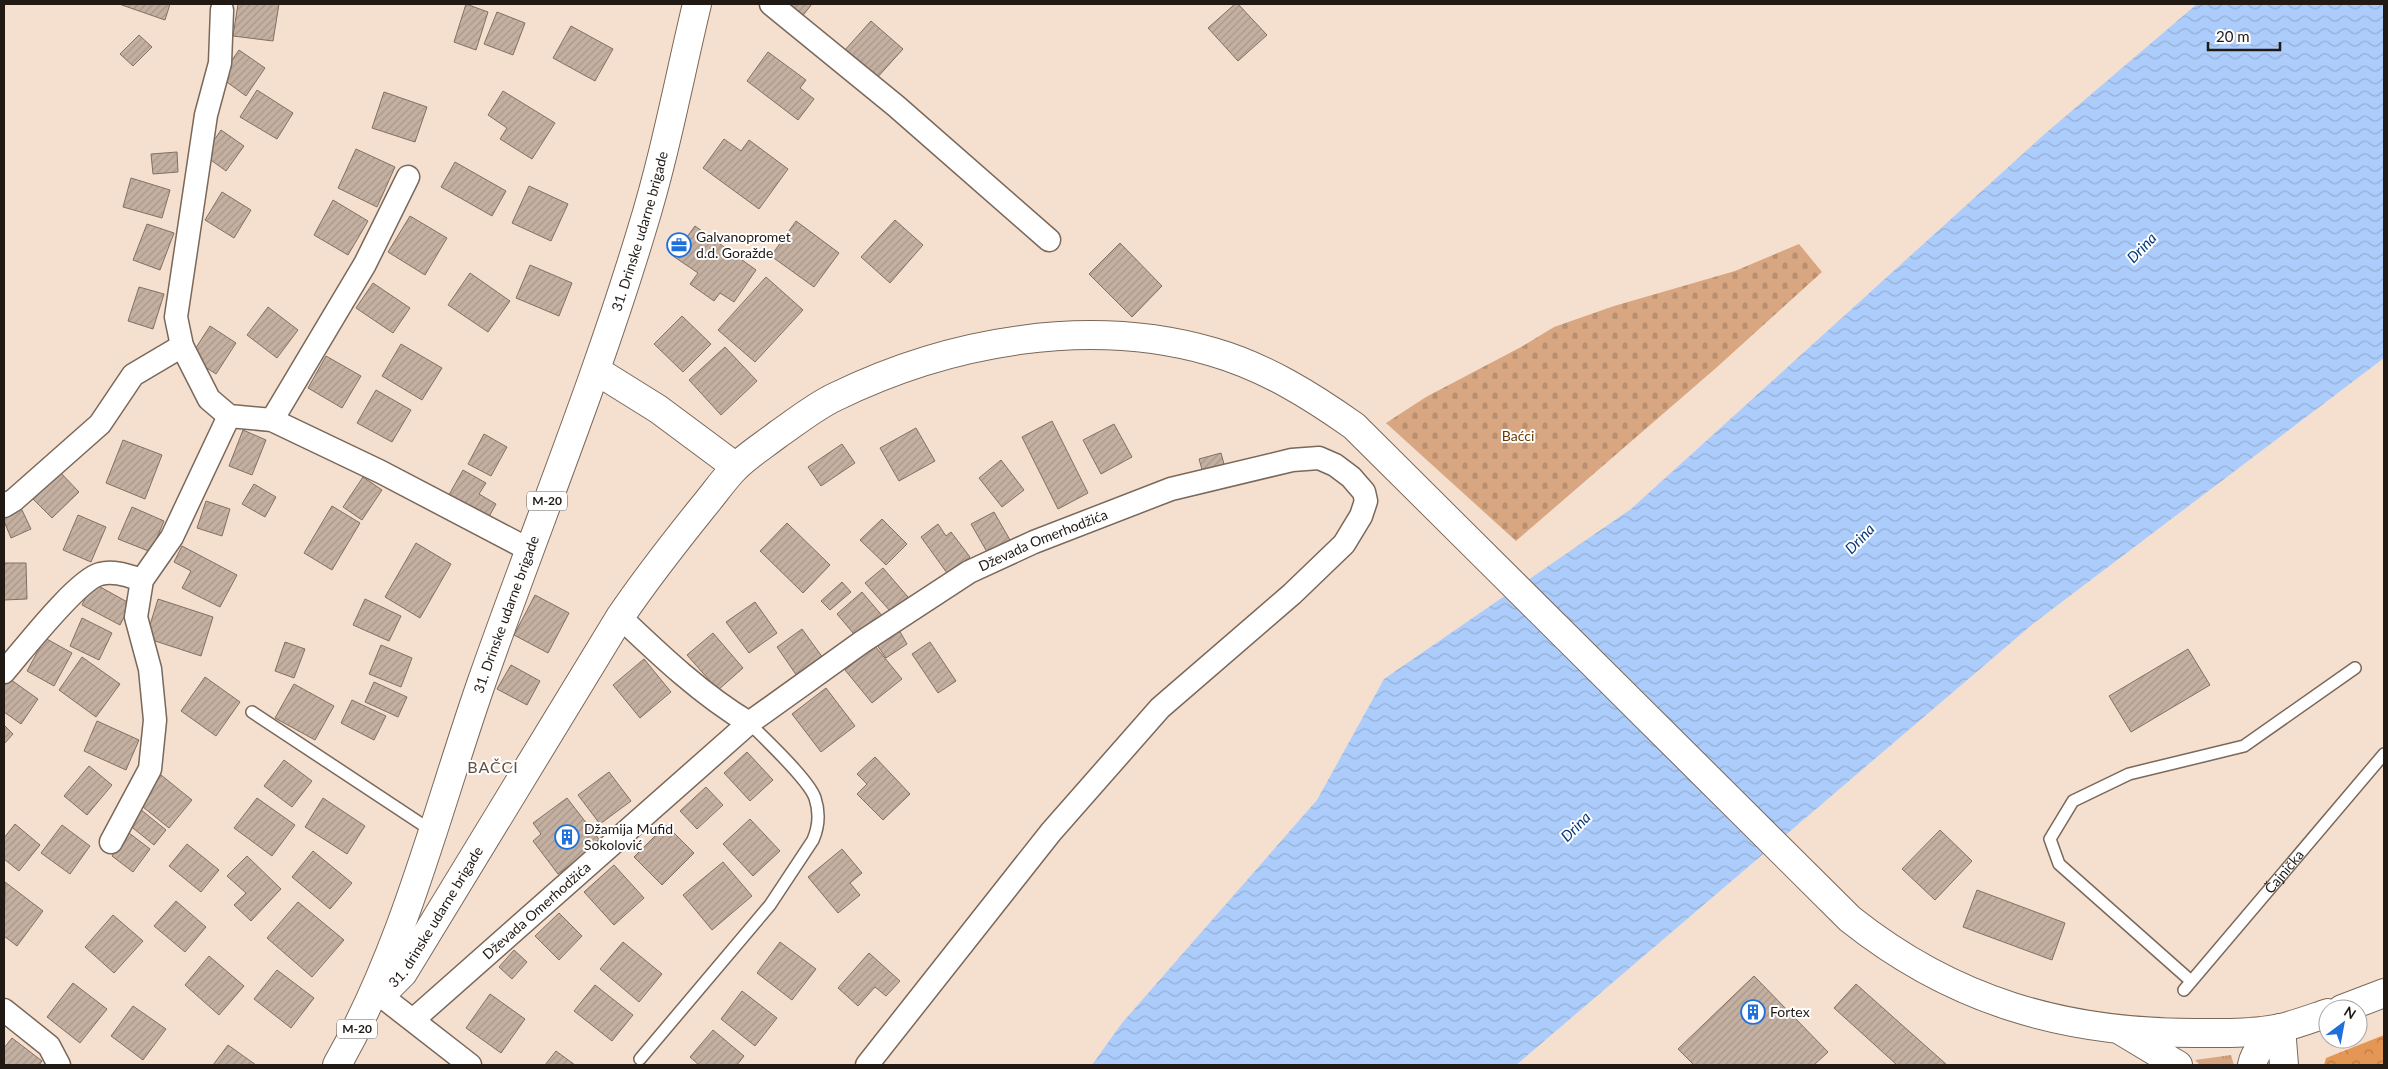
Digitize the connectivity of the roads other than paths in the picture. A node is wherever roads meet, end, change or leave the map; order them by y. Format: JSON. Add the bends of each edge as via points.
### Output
{"nodes":[{"id":1,"x":697,"y":4,"type":"edge"},
{"id":2,"x":770,"y":4,"type":"edge"},
{"id":3,"x":222,"y":10,"type":"dead end"},
{"id":4,"x":408,"y":177,"type":"dead end"},
{"id":5,"x":1049,"y":240,"type":"dead end"},
{"id":6,"x":182,"y":346,"type":"junction"},
{"id":7,"x":596,"y":370,"type":"junction"},
{"id":8,"x":229,"y":416,"type":"junction"},
{"id":9,"x":272,"y":420,"type":"junction"},
{"id":10,"x":736,"y":467,"type":"junction"},
{"id":11,"x":4,"y":506,"type":"edge"},
{"id":12,"x":528,"y":549,"type":"junction"},
{"id":13,"x":142,"y":580,"type":"junction"},
{"id":14,"x":620,"y":617,"type":"junction"},
{"id":15,"x":2355,"y":668,"type":"dead end"},
{"id":16,"x":4,"y":672,"type":"edge"},
{"id":17,"x":252,"y":712,"type":"dead end"},
{"id":18,"x":749,"y":723,"type":"junction"},
{"id":19,"x":2384,"y":754,"type":"edge"},
{"id":20,"x":434,"y":832,"type":"junction"},
{"id":21,"x":111,"y":842,"type":"dead end"},
{"id":22,"x":375,"y":991,"type":"junction"},
{"id":23,"x":2384,"y":993,"type":"edge"},
{"id":24,"x":2368,"y":999,"type":"edge"},
{"id":25,"x":4,"y":1010,"type":"edge"},
{"id":26,"x":2318,"y":1016,"type":"edge"},
{"id":27,"x":413,"y":1020,"type":"junction"},
{"id":28,"x":2281,"y":1028,"type":"junction"},
{"id":29,"x":2117,"y":1029,"type":"junction"},
{"id":30,"x":640,"y":1059,"type":"dead end"},
{"id":31,"x":59,"y":1065,"type":"edge"},
{"id":32,"x":337,"y":1065,"type":"edge"},
{"id":33,"x":470,"y":1065,"type":"edge"},
{"id":34,"x":867,"y":1065,"type":"edge"},
{"id":35,"x":2178,"y":1065,"type":"edge"},
{"id":36,"x":2252,"y":1065,"type":"edge"},
{"id":37,"x":2284,"y":1065,"type":"edge"}],
"edges":[{"from":1,"to":7,"type":"main road","name":"31. Drinske udarne brigade","number":"M-20","via":[[643,227]]},
{"from":2,"to":5,"type":"street","via":[[896,106]]},
{"from":3,"to":6,"type":"street","via":[[220,62],[206,115],[176,317]]},
{"from":4,"to":9,"type":"street","via":[[365,264]]},
{"from":6,"to":8,"type":"street","via":[[209,399]]},
{"from":6,"to":11,"type":"street","via":[[133,375],[100,424]]},
{"from":7,"to":10,"type":"main road","via":[[658,408]]},
{"from":7,"to":12,"type":"main road","name":"31. Drinske udarne brigade","number":"M-20"},
{"from":8,"to":9,"type":"street"},
{"from":8,"to":13,"type":"street","via":[[172,538]]},
{"from":9,"to":12,"type":"street","via":[[381,472]]},
{"from":10,"to":14,"type":"main road","name":"31. drinske udarne brigade","via":[[648,575]]},
{"from":10,"to":29,"type":"main road","name":"31. drinske udarne brigade","via":[[804,415],[834,397],[927,361],[968,350],[1078,336],[1116,336],[1213,352],[1264,371],[1295,386],[1354,426],[1850,919],[1944,981],[1994,1001],[2057,1020]]},
{"from":12,"to":20,"type":"main road","name":"31. Drinske udarne brigade","number":"M-20"},
{"from":13,"to":16,"type":"street","via":[[117,573],[102,573],[90,578],[74,591]]},
{"from":13,"to":21,"type":"street","via":[[136,617],[150,670],[154,711],[150,770]]},
{"from":14,"to":18,"type":"street","via":[[688,680]]},
{"from":14,"to":22,"type":"main road","name":"31. drinske udarne brigade","via":[[403,973],[390,986]]},
{"from":15,"to":19,"type":"lane","name":"Čajnička","via":[[2244,746],[2129,774],[2073,801],[2050,838],[2059,864],[2187,986]]},
{"from":17,"to":20,"type":"lane"},
{"from":18,"to":27,"type":"street","name":"Dževada Omerhodžića"},
{"from":18,"to":30,"type":"lane","via":[[815,797],[818,828],[770,905]]},
{"from":18,"to":34,"type":"street","name":"Dževada Omerhodžića","via":[[862,642],[968,572],[1034,542],[1171,489],[1292,460],[1319,458],[1351,477],[1364,492],[1366,501],[1361,516],[1335,555],[1160,708],[1051,832]]},
{"from":20,"to":22,"type":"main road","name":"31. Drinske udarne brigade","number":"M-20"},
{"from":22,"to":27,"type":"street"},
{"from":22,"to":32,"type":"main road","name":"31. drinske udarne brigade","number":"M-20"},
{"from":23,"to":24,"type":"main road"},
{"from":25,"to":31,"type":"street","via":[[49,1046]]},
{"from":26,"to":28,"type":"main road","name":"31. drinske udarne brigade"},
{"from":27,"to":33,"type":"street"},
{"from":28,"to":29,"type":"main road","name":"31. drinske udarne brigade","via":[[2225,1033]]},
{"from":28,"to":36,"type":"main road","via":[[2264,1043]]},
{"from":28,"to":37,"type":"main road"},
{"from":29,"to":35,"type":"main road"}]}
